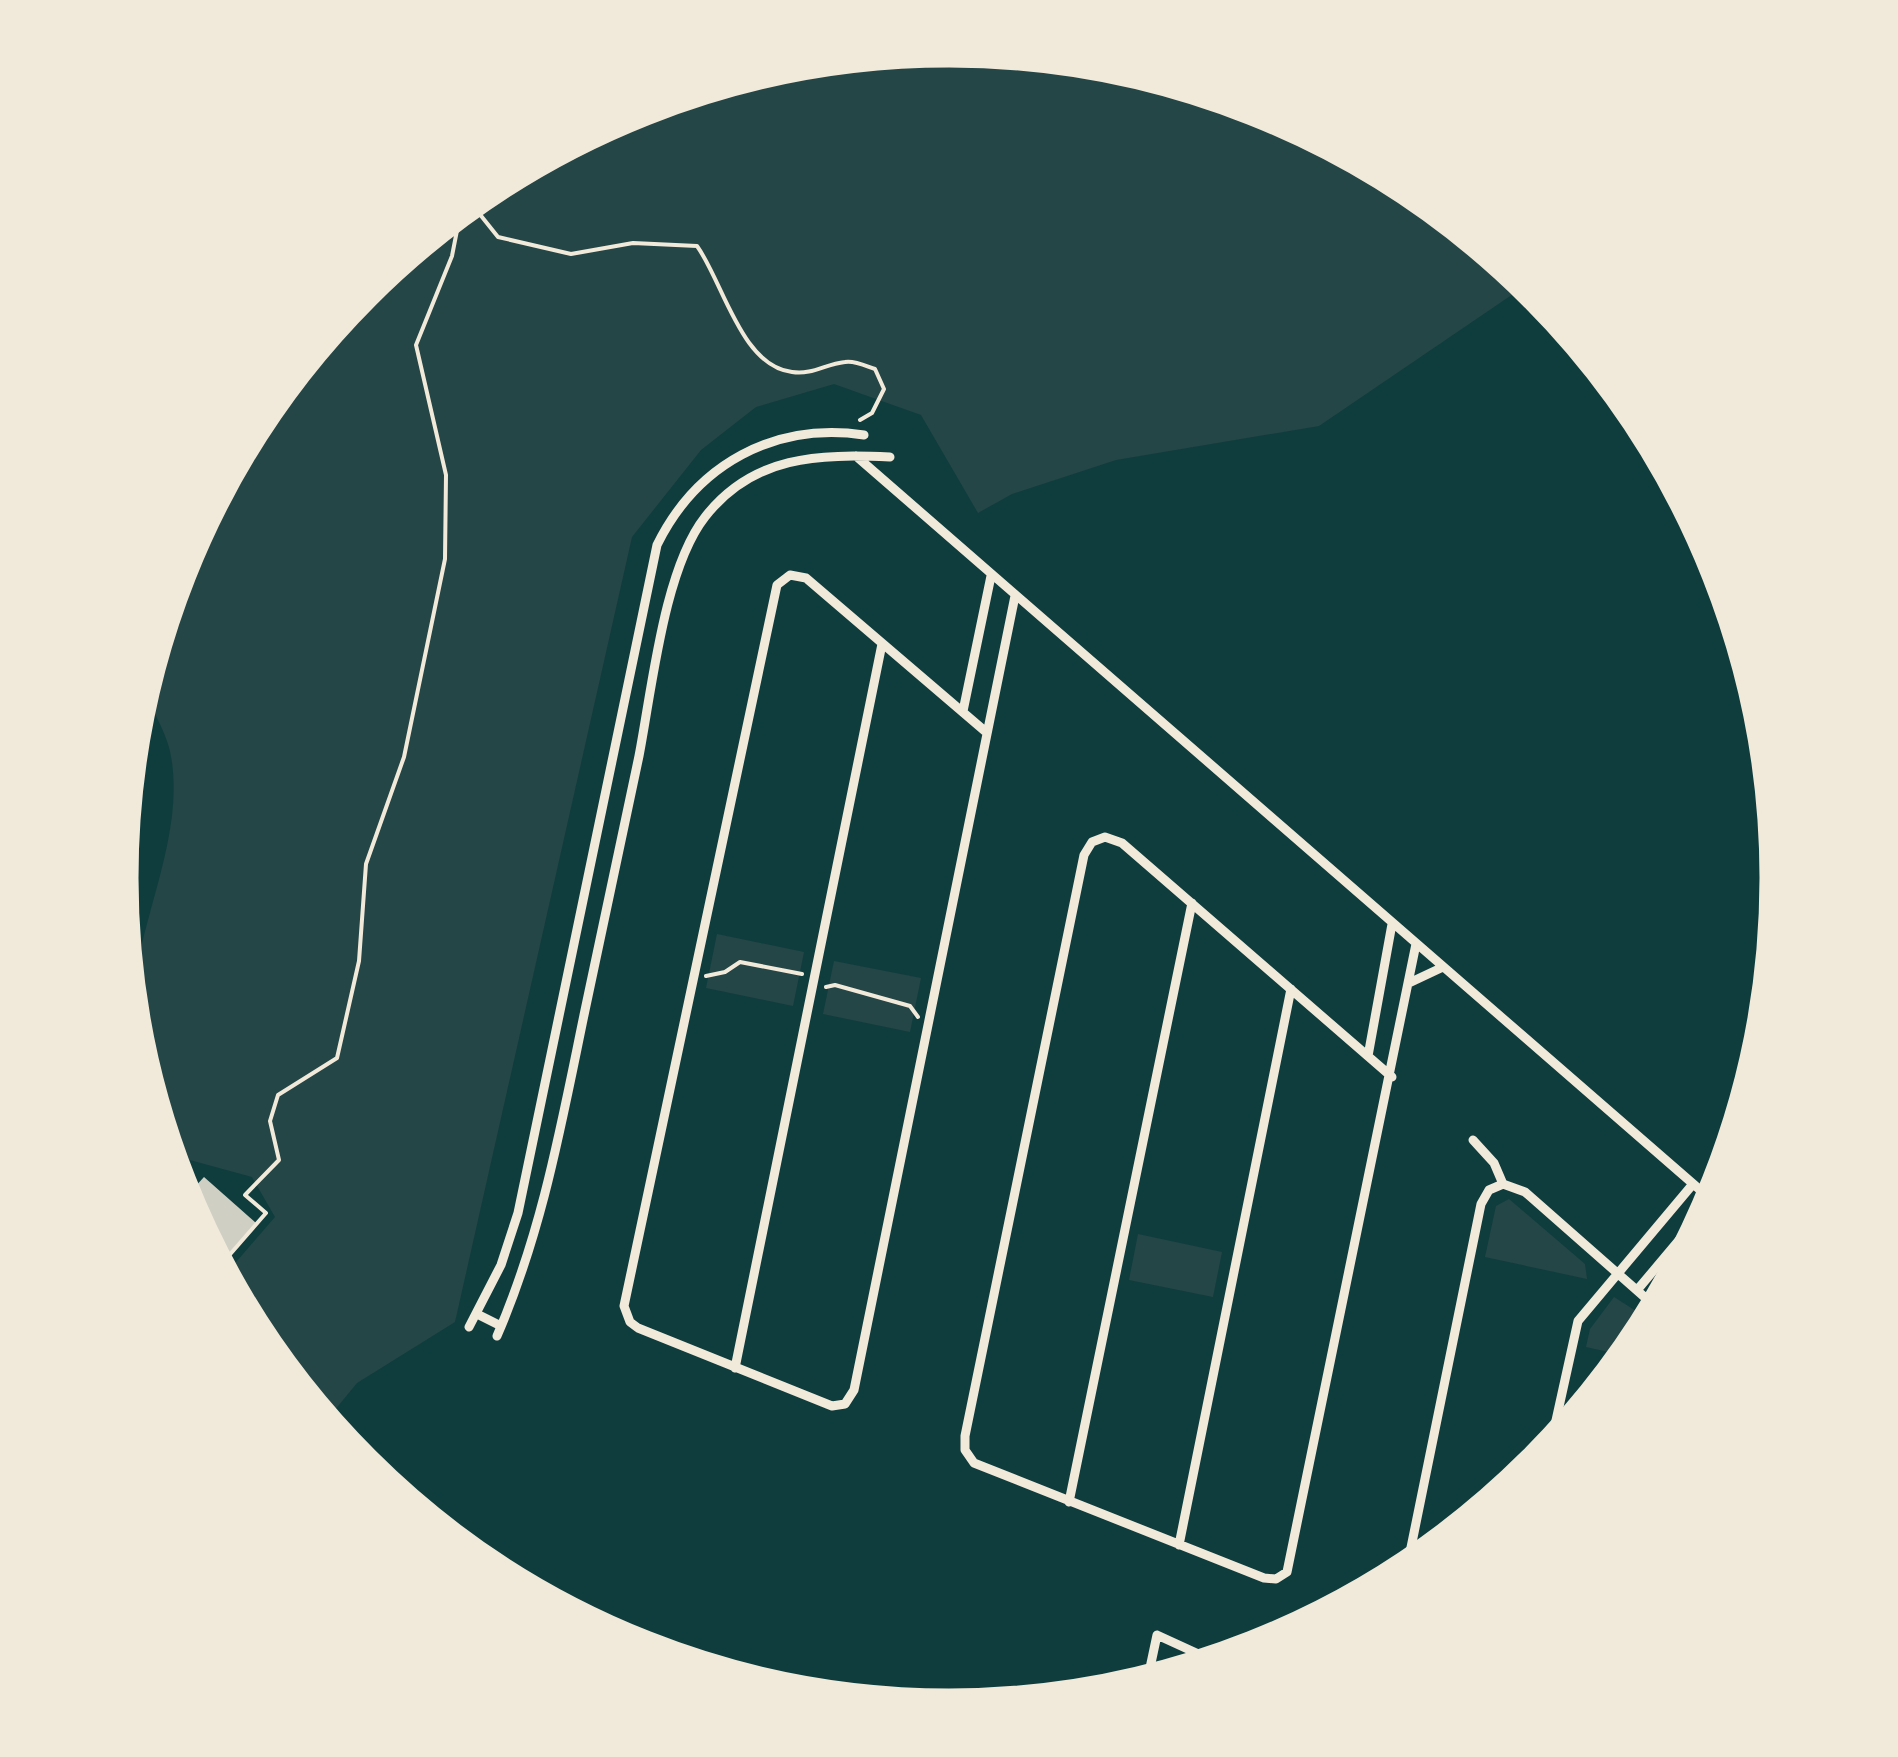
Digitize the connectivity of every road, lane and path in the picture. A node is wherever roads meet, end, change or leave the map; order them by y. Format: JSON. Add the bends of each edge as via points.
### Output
{"nodes":[{"id":1,"x":480,"y":214,"type":"edge"},
{"id":2,"x":456,"y":231,"type":"edge"},
{"id":3,"x":846,"y":433,"type":"junction"},
{"id":4,"x":864,"y":436,"type":"dead end"},
{"id":5,"x":856,"y":456,"type":"junction"},
{"id":6,"x":890,"y":457,"type":"dead end"},
{"id":7,"x":991,"y":576,"type":"junction"},
{"id":8,"x":1015,"y":596,"type":"junction"},
{"id":9,"x":882,"y":644,"type":"junction"},
{"id":10,"x":963,"y":711,"type":"junction"},
{"id":11,"x":986,"y":732,"type":"junction"},
{"id":12,"x":1192,"y":902,"type":"junction"},
{"id":13,"x":1392,"y":924,"type":"junction"},
{"id":14,"x":1416,"y":944,"type":"junction"},
{"id":15,"x":1443,"y":967,"type":"junction"},
{"id":16,"x":1408,"y":983,"type":"junction"},
{"id":17,"x":1291,"y":990,"type":"junction"},
{"id":18,"x":1368,"y":1056,"type":"junction"},
{"id":19,"x":1392,"y":1077,"type":"junction"},
{"id":20,"x":1473,"y":1140,"type":"dead end"},
{"id":21,"x":1503,"y":1184,"type":"junction"},
{"id":22,"x":1693,"y":1184,"type":"junction"},
{"id":23,"x":1701,"y":1191,"type":"edge"},
{"id":24,"x":1674,"y":1247,"type":"edge"},
{"id":25,"x":229,"y":1256,"type":"edge"},
{"id":26,"x":1617,"y":1272,"type":"junction"},
{"id":27,"x":1638,"y":1289,"type":"junction"},
{"id":28,"x":1646,"y":1297,"type":"edge"},
{"id":29,"x":477,"y":1314,"type":"junction"},
{"id":30,"x":469,"y":1327,"type":"dead end"},
{"id":31,"x":735,"y":1368,"type":"junction"},
{"id":32,"x":1554,"y":1422,"type":"edge"},
{"id":33,"x":1069,"y":1502,"type":"junction"},
{"id":34,"x":1179,"y":1546,"type":"junction"},
{"id":35,"x":1411,"y":1548,"type":"edge"},
{"id":36,"x":1196,"y":1653,"type":"edge"},
{"id":37,"x":1151,"y":1666,"type":"edge"}],
"edges":[{"from":1,"to":3,"type":"path","via":[[498,237],[571,254],[632,243],[697,246],[716,273],[729,314],[766,362],[810,374],[847,361],[875,368],[884,389],[872,414]]},
{"from":2,"to":25,"type":"path","via":[[416,345],[446,475],[445,559],[425,667],[404,757],[366,864],[359,961],[337,1058],[278,1095],[270,1121],[279,1160],[245,1195],[266,1213]]},
{"from":3,"to":4,"type":"street"},
{"from":3,"to":29,"type":"street","via":[[790,436],[737,456],[690,493],[657,545],[518,1214]]},
{"from":5,"to":6,"type":"street"},
{"from":5,"to":7,"type":"street"},
{"from":5,"to":29,"type":"street","via":[[800,458],[763,470],[716,503],[684,550],[557,1158],[499,1331]]},
{"from":7,"to":8,"type":"street"},
{"from":7,"to":10,"type":"street"},
{"from":8,"to":11,"type":"street"},
{"from":8,"to":13,"type":"street"},
{"from":9,"to":10,"type":"street"},
{"from":9,"to":31,"type":"street"},
{"from":9,"to":31,"type":"street","via":[[806,578],[790,576],[777,585],[625,1301],[627,1317],[638,1328]]},
{"from":10,"to":11,"type":"street"},
{"from":11,"to":31,"type":"street","via":[[854,1390],[845,1404],[826,1404]]},
{"from":12,"to":17,"type":"street"},
{"from":12,"to":33,"type":"street"},
{"from":12,"to":33,"type":"street","via":[[1117,839],[1099,838],[1084,854],[965,1450],[981,1468]]},
{"from":13,"to":14,"type":"street"},
{"from":13,"to":18,"type":"street"},
{"from":14,"to":15,"type":"street"},
{"from":14,"to":16,"type":"street"},
{"from":15,"to":16,"type":"street"},
{"from":15,"to":22,"type":"street"},
{"from":16,"to":19,"type":"street"},
{"from":17,"to":18,"type":"street"},
{"from":17,"to":34,"type":"street"},
{"from":18,"to":19,"type":"street"},
{"from":19,"to":34,"type":"street","via":[[1292,1561],[1282,1576],[1264,1578]]},
{"from":20,"to":21,"type":"street"},
{"from":21,"to":26,"type":"street","via":[[1525,1192]]},
{"from":21,"to":35,"type":"street","via":[[1489,1190],[1482,1204]]},
{"from":22,"to":23,"type":"street"},
{"from":22,"to":26,"type":"street"},
{"from":24,"to":27,"type":"street"},
{"from":26,"to":27,"type":"street"},
{"from":26,"to":32,"type":"street","via":[[1574,1330]]},
{"from":27,"to":28,"type":"street"},
{"from":29,"to":30,"type":"street"},
{"from":33,"to":34,"type":"street"},
{"from":36,"to":37,"type":"street","via":[[1157,1635]]}]}
